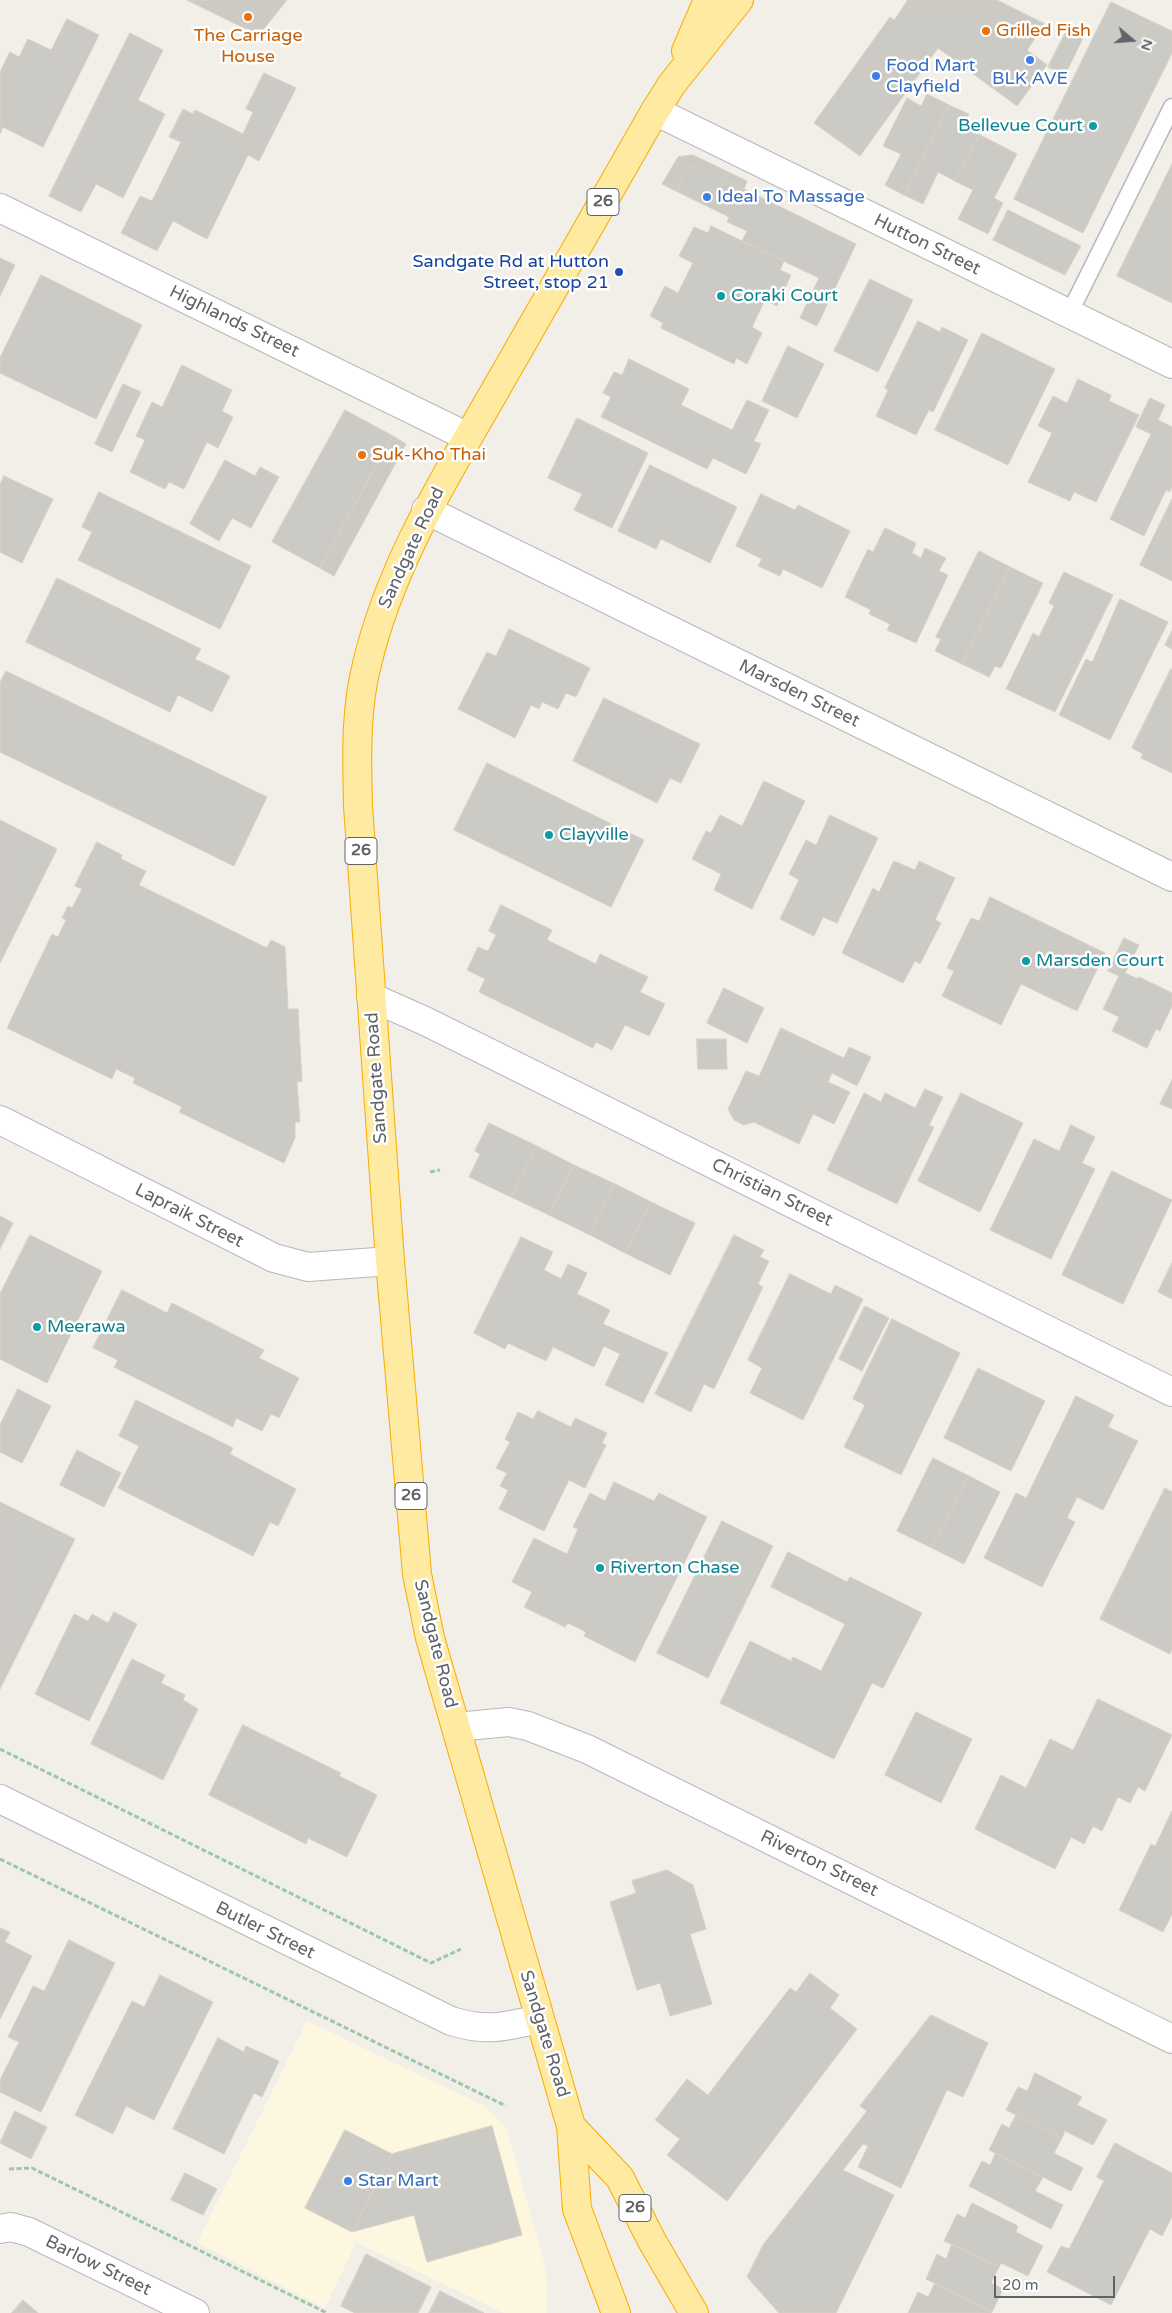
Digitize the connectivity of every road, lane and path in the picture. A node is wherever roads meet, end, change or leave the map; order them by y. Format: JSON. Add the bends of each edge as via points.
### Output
{"nodes":[{"id":1,"x":708,"y":0,"type":"edge"},
{"id":2,"x":739,"y":0,"type":"edge"},
{"id":3,"x":672,"y":84,"type":"junction"},
{"id":4,"x":1172,"y":107,"type":"edge"},
{"id":5,"x":655,"y":111,"type":"junction"},
{"id":6,"x":0,"y":208,"type":"edge"},
{"id":7,"x":1069,"y":314,"type":"junction"},
{"id":8,"x":1172,"y":364,"type":"edge"},
{"id":9,"x":468,"y":437,"type":"junction"},
{"id":10,"x":426,"y":510,"type":"junction"},
{"id":11,"x":1172,"y":877,"type":"edge"},
{"id":12,"x":371,"y":996,"type":"junction"},
{"id":13,"x":0,"y":1120,"type":"edge"},
{"id":14,"x":440,"y":1170,"type":"dead end"},
{"id":15,"x":430,"y":1172,"type":"dead end"},
{"id":16,"x":390,"y":1261,"type":"junction"},
{"id":17,"x":1172,"y":1392,"type":"edge"},
{"id":18,"x":456,"y":1727,"type":"junction"},
{"id":19,"x":0,"y":1749,"type":"edge"},
{"id":20,"x":0,"y":1799,"type":"edge"},
{"id":21,"x":0,"y":1859,"type":"edge"},
{"id":22,"x":462,"y":1949,"type":"dead end"},
{"id":23,"x":539,"y":2018,"type":"junction"},
{"id":24,"x":1172,"y":2039,"type":"edge"},
{"id":25,"x":506,"y":2106,"type":"dead end"},
{"id":26,"x":572,"y":2126,"type":"junction"},
{"id":27,"x":9,"y":2169,"type":"dead end"},
{"id":28,"x":0,"y":2229,"type":"edge"},
{"id":29,"x":614,"y":2312,"type":"edge"},
{"id":30,"x":195,"y":2313,"type":"edge"},
{"id":31,"x":327,"y":2313,"type":"edge"},
{"id":32,"x":694,"y":2313,"type":"edge"}],
"edges":[{"from":1,"to":3,"type":"highway","name":"Sandgate Road","number":"26"},
{"from":2,"to":3,"type":"highway","name":"Sandgate Road","number":"26"},
{"from":3,"to":5,"type":"highway","name":"Sandgate Road","number":"26"},
{"from":4,"to":7,"type":"lane"},
{"from":5,"to":7,"type":"street","name":"Hutton Street"},
{"from":5,"to":9,"type":"highway","name":"Sandgate Road","number":"26"},
{"from":6,"to":9,"type":"street","name":"Highlands Street"},
{"from":7,"to":8,"type":"street","name":"Hutton Street"},
{"from":9,"to":10,"type":"highway","name":"Sandgate Road","number":"26"},
{"from":10,"to":11,"type":"street","name":"Marsden Street"},
{"from":10,"to":12,"type":"highway","name":"Sandgate Road","number":"26","via":[[383,607],[366,666],[360,706],[356,754]]},
{"from":12,"to":16,"type":"highway","name":"Sandgate Road","number":"26"},
{"from":12,"to":17,"type":"street","name":"Christian Street"},
{"from":13,"to":16,"type":"street","name":"Lapraik Street","via":[[274,1258],[317,1267]]},
{"from":14,"to":15,"type":"path"},
{"from":16,"to":18,"type":"highway","name":"Sandgate Road","number":"26","via":[[418,1574],[430,1638]]},
{"from":18,"to":23,"type":"highway","name":"Sandgate Road","number":"26"},
{"from":18,"to":24,"type":"street","name":"Riverton Street","via":[[509,1722],[588,1749]]},
{"from":19,"to":22,"type":"path","via":[[431,1963]]},
{"from":20,"to":23,"type":"street","name":"Butler Street","via":[[451,2021],[474,2028],[498,2028]]},
{"from":21,"to":25,"type":"path"},
{"from":23,"to":26,"type":"highway","name":"Sandgate Road","number":"26"},
{"from":26,"to":29,"type":"highway","name":"Sandgate Road","number":"26","via":[[576,2209]]},
{"from":26,"to":32,"type":"highway","name":"Sandgate Road","number":"26","via":[[620,2178],[652,2242]]},
{"from":27,"to":31,"type":"path","via":[[32,2168]]},
{"from":28,"to":30,"type":"street","name":"Barlow Street","via":[[11,2227],[29,2232]]}]}
